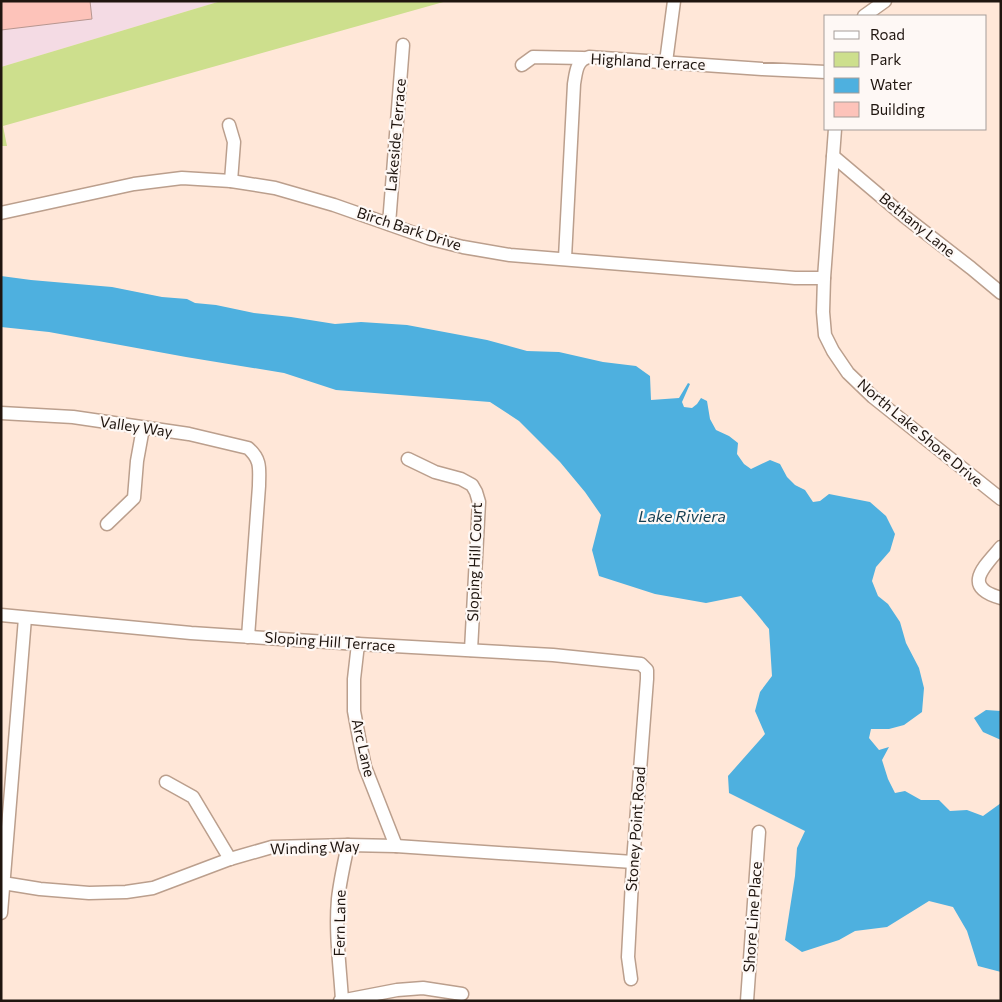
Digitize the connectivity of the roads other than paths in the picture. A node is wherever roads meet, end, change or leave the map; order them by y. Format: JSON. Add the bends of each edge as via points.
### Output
{"nodes":[{"id":1,"x":674,"y":1,"type":"edge"},
{"id":2,"x":885,"y":1,"type":"edge"},
{"id":3,"x":865,"y":15,"type":"edge"},
{"id":4,"x":403,"y":45,"type":"dead end"},
{"id":5,"x":583,"y":58,"type":"junction"},
{"id":6,"x":666,"y":62,"type":"junction"},
{"id":7,"x":522,"y":65,"type":"dead end"},
{"id":8,"x":824,"y":72,"type":"edge"},
{"id":9,"x":229,"y":125,"type":"dead end"},
{"id":10,"x":835,"y":130,"type":"edge"},
{"id":11,"x":833,"y":156,"type":"junction"},
{"id":12,"x":232,"y":181,"type":"junction"},
{"id":13,"x":1,"y":213,"type":"edge"},
{"id":14,"x":389,"y":224,"type":"junction"},
{"id":15,"x":565,"y":258,"type":"junction"},
{"id":16,"x":824,"y":278,"type":"junction"},
{"id":17,"x":1001,"y":293,"type":"edge"},
{"id":18,"x":1,"y":413,"type":"edge"},
{"id":19,"x":143,"y":428,"type":"junction"},
{"id":20,"x":408,"y":459,"type":"dead end"},
{"id":21,"x":1001,"y":499,"type":"edge"},
{"id":22,"x":107,"y":524,"type":"dead end"},
{"id":23,"x":1001,"y":547,"type":"edge"},
{"id":24,"x":1001,"y":598,"type":"edge"},
{"id":25,"x":1,"y":615,"type":"edge"},
{"id":26,"x":25,"y":618,"type":"junction"},
{"id":27,"x":248,"y":637,"type":"junction"},
{"id":28,"x":358,"y":644,"type":"junction"},
{"id":29,"x":471,"y":650,"type":"junction"},
{"id":30,"x":647,"y":679,"type":"joint"},
{"id":31,"x":166,"y":782,"type":"dead end"},
{"id":32,"x":760,"y":832,"type":"dead end"},
{"id":33,"x":348,"y":846,"type":"junction"},
{"id":34,"x":396,"y":846,"type":"junction"},
{"id":35,"x":230,"y":859,"type":"junction"},
{"id":36,"x":633,"y":862,"type":"junction"},
{"id":37,"x":3,"y":883,"type":"junction"},
{"id":38,"x":1,"y":913,"type":"edge"},
{"id":39,"x":631,"y":979,"type":"dead end"},
{"id":40,"x":462,"y":994,"type":"dead end"},
{"id":41,"x":341,"y":1000,"type":"edge"},
{"id":42,"x":747,"y":1001,"type":"edge"}],
"edges":[{"from":1,"to":6,"type":"street"},
{"from":2,"to":3,"type":"street"},
{"from":4,"to":14,"type":"street","name":"Lakeside Terrace"},
{"from":5,"to":6,"type":"street","name":"Highland Terrace"},
{"from":5,"to":7,"type":"street","via":[[533,57]]},
{"from":5,"to":15,"type":"street","name":"Highland Terrace","via":[[574,84]]},
{"from":6,"to":8,"type":"street","name":"Highland Terrace"},
{"from":9,"to":12,"type":"street","via":[[234,142]]},
{"from":10,"to":11,"type":"street","name":"North Lake Shore Drive"},
{"from":11,"to":16,"type":"street","name":"North Lake Shore Drive"},
{"from":11,"to":17,"type":"street","name":"Bethany Lane"},
{"from":12,"to":13,"type":"street","name":"Birch Bark Drive","via":[[182,178],[134,184]]},
{"from":12,"to":14,"type":"street","name":"Birch Bark Drive","via":[[275,188]]},
{"from":14,"to":15,"type":"street","name":"Birch Bark Drive","via":[[464,247],[510,255]]},
{"from":15,"to":16,"type":"street","name":"Birch Bark Drive"},
{"from":16,"to":21,"type":"street","name":"North Lake Shore Drive","via":[[826,335],[848,373],[873,397]]},
{"from":18,"to":19,"type":"street","name":"Valley Way","via":[[73,418]]},
{"from":19,"to":22,"type":"street","via":[[134,498]]},
{"from":19,"to":27,"type":"street","name":"Valley Way","via":[[188,434],[248,448],[256,454],[259,486]]},
{"from":20,"to":29,"type":"street","name":"Sloping Hill Court","via":[[434,472],[461,479],[472,485],[476,492],[479,502]]},
{"from":23,"to":24,"type":"street","via":[[984,566],[978,581],[987,593]]},
{"from":25,"to":26,"type":"street","name":"Sloping Hill Terrace"},
{"from":26,"to":27,"type":"street","name":"Sloping Hill Terrace"},
{"from":26,"to":37,"type":"street"},
{"from":27,"to":28,"type":"street","name":"Sloping Hill Terrace"},
{"from":28,"to":29,"type":"street","name":"Sloping Hill Terrace"},
{"from":28,"to":34,"type":"street","name":"Arc Lane","via":[[354,711],[360,743],[365,767]]},
{"from":29,"to":30,"type":"street","name":"Sloping Hill Terrace","via":[[641,664],[647,670]]},
{"from":30,"to":36,"type":"street","name":"Stoney Point Road"},
{"from":31,"to":35,"type":"street","via":[[193,797]]},
{"from":32,"to":42,"type":"street","name":"Shore Line Place"},
{"from":33,"to":34,"type":"street","name":"Winding Way"},
{"from":33,"to":35,"type":"street","name":"Winding Way","via":[[272,847]]},
{"from":33,"to":41,"type":"street","name":"Fern Lane","via":[[338,900]]},
{"from":34,"to":36,"type":"street","name":"Winding Way"},
{"from":35,"to":37,"type":"street","name":"Winding Way","via":[[152,888],[126,892],[89,893]]},
{"from":36,"to":39,"type":"street","name":"Stoney Point Road","via":[[628,957]]},
{"from":37,"to":38,"type":"street"},
{"from":40,"to":41,"type":"street","via":[[423,988]]}]}
